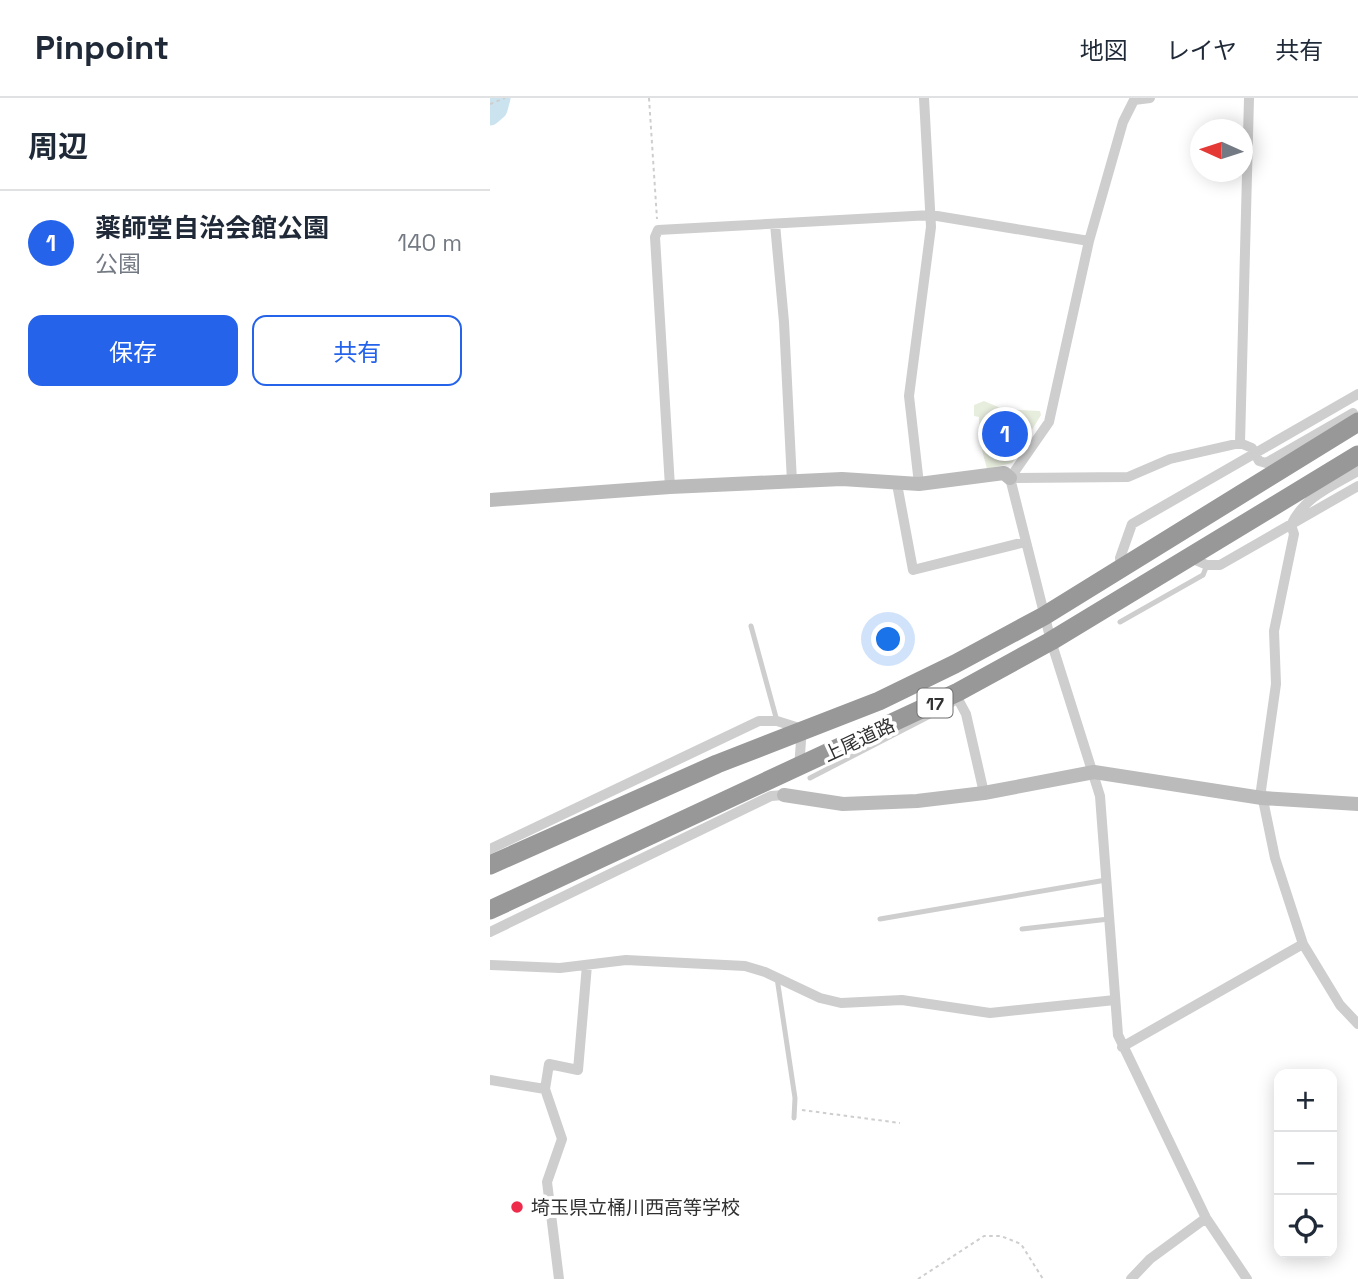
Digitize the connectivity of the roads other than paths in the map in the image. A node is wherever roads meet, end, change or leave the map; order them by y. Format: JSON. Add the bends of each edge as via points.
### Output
{"nodes":[{"id":1,"x":924,"y":98,"type":"edge"},
{"id":2,"x":1150,"y":98,"type":"edge"},
{"id":3,"x":1249,"y":98,"type":"edge"},
{"id":4,"x":1135,"y":99,"type":"edge"},
{"id":5,"x":931,"y":215,"type":"junction"},
{"id":6,"x":775,"y":224,"type":"junction"},
{"id":7,"x":1089,"y":241,"type":"junction"},
{"id":8,"x":1358,"y":394,"type":"edge"},
{"id":9,"x":1357,"y":420,"type":"edge"},
{"id":10,"x":1240,"y":443,"type":"junction"},
{"id":11,"x":1256,"y":455,"type":"junction"},
{"id":12,"x":1358,"y":455,"type":"edge"},
{"id":13,"x":1358,"y":471,"type":"edge"},
{"id":14,"x":1010,"y":478,"type":"junction"},
{"id":15,"x":792,"y":482,"type":"junction"},
{"id":16,"x":897,"y":484,"type":"junction"},
{"id":17,"x":919,"y":484,"type":"junction"},
{"id":18,"x":1358,"y":486,"type":"edge"},
{"id":19,"x":670,"y":487,"type":"junction"},
{"id":20,"x":490,"y":500,"type":"edge"},
{"id":21,"x":1291,"y":525,"type":"junction"},
{"id":22,"x":1025,"y":542,"type":"junction"},
{"id":23,"x":1188,"y":557,"type":"junction"},
{"id":24,"x":1207,"y":565,"type":"junction"},
{"id":25,"x":1121,"y":567,"type":"junction"},
{"id":26,"x":1044,"y":615,"type":"junction"},
{"id":27,"x":1120,"y":622,"type":"dead end"},
{"id":28,"x":751,"y":626,"type":"dead end"},
{"id":29,"x":1051,"y":641,"type":"junction"},
{"id":30,"x":959,"y":697,"type":"junction"},
{"id":31,"x":777,"y":720,"type":"junction"},
{"id":32,"x":800,"y":734,"type":"junction"},
{"id":33,"x":1094,"y":772,"type":"junction"},
{"id":34,"x":804,"y":773,"type":"junction"},
{"id":35,"x":984,"y":793,"type":"junction"},
{"id":36,"x":784,"y":795,"type":"joint"},
{"id":37,"x":1262,"y":798,"type":"junction"},
{"id":38,"x":1358,"y":804,"type":"edge"},
{"id":39,"x":490,"y":849,"type":"edge"},
{"id":40,"x":490,"y":865,"type":"edge"},
{"id":41,"x":1106,"y":880,"type":"junction"},
{"id":42,"x":490,"y":910,"type":"edge"},
{"id":43,"x":880,"y":919,"type":"dead end"},
{"id":44,"x":1109,"y":919,"type":"junction"},
{"id":45,"x":1022,"y":929,"type":"dead end"},
{"id":46,"x":490,"y":932,"type":"edge"},
{"id":47,"x":1303,"y":944,"type":"junction"},
{"id":48,"x":490,"y":965,"type":"edge"},
{"id":49,"x":587,"y":965,"type":"junction"},
{"id":50,"x":777,"y":978,"type":"junction"},
{"id":51,"x":1115,"y":1000,"type":"junction"},
{"id":52,"x":1358,"y":1024,"type":"edge"},
{"id":53,"x":1122,"y":1047,"type":"junction"},
{"id":54,"x":490,"y":1080,"type":"edge"},
{"id":55,"x":545,"y":1089,"type":"junction"},
{"id":56,"x":794,"y":1118,"type":"dead end"},
{"id":57,"x":1206,"y":1218,"type":"junction"},
{"id":58,"x":559,"y":1279,"type":"edge"},
{"id":59,"x":1131,"y":1279,"type":"edge"},
{"id":60,"x":1247,"y":1279,"type":"edge"}],
"edges":[{"from":1,"to":5,"type":"street"},
{"from":2,"to":4,"type":"street"},
{"from":3,"to":10,"type":"street"},
{"from":4,"to":7,"type":"street","via":[[1123,122]]},
{"from":5,"to":6,"type":"street"},
{"from":5,"to":7,"type":"street"},
{"from":5,"to":17,"type":"street","via":[[909,396]]},
{"from":6,"to":15,"type":"street"},
{"from":6,"to":19,"type":"street","via":[[658,230],[655,237]]},
{"from":7,"to":14,"type":"street","via":[[1049,422]]},
{"from":8,"to":11,"type":"street"},
{"from":9,"to":11,"type":"street","via":[[1353,413],[1266,463]]},
{"from":9,"to":25,"type":"highway","name":"上尾道路","number":"17"},
{"from":10,"to":11,"type":"street"},
{"from":10,"to":14,"type":"street","via":[[1170,460],[1128,477]]},
{"from":11,"to":25,"type":"street","via":[[1132,524]]},
{"from":12,"to":23,"type":"highway","name":"上尾道路","number":"17"},
{"from":13,"to":21,"type":"street","via":[[1299,508]]},
{"from":14,"to":17,"type":"street","via":[[1004,473]]},
{"from":14,"to":22,"type":"street"},
{"from":15,"to":16,"type":"street","via":[[842,479]]},
{"from":15,"to":19,"type":"street"},
{"from":16,"to":17,"type":"street"},
{"from":16,"to":22,"type":"street","via":[[913,570]]},
{"from":18,"to":21,"type":"street"},
{"from":19,"to":20,"type":"street"},
{"from":21,"to":24,"type":"street","via":[[1220,565]]},
{"from":21,"to":37,"type":"street","via":[[1294,534],[1274,631],[1276,684]]},
{"from":22,"to":26,"type":"street"},
{"from":23,"to":24,"type":"street"},
{"from":23,"to":29,"type":"highway","name":"上尾道路","number":"17"},
{"from":24,"to":27,"type":"lane","via":[[1203,575]]},
{"from":25,"to":26,"type":"highway","name":"上尾道路","number":"17"},
{"from":26,"to":29,"type":"street"},
{"from":26,"to":32,"type":"highway","name":"上尾道路","number":"17","via":[[955,664]]},
{"from":28,"to":31,"type":"lane"},
{"from":29,"to":30,"type":"highway","name":"上尾道路","number":"17"},
{"from":29,"to":33,"type":"street"},
{"from":30,"to":34,"type":"highway","name":"上尾道路","number":"17"},
{"from":30,"to":35,"type":"street"},
{"from":31,"to":32,"type":"street","via":[[796,727]]},
{"from":31,"to":39,"type":"street","via":[[759,721]]},
{"from":32,"to":34,"type":"street"},
{"from":32,"to":40,"type":"highway","name":"上尾道路","number":"17","via":[[717,764]]},
{"from":33,"to":35,"type":"street"},
{"from":33,"to":37,"type":"street"},
{"from":33,"to":41,"type":"street"},
{"from":34,"to":42,"type":"highway","name":"上尾道路","number":"17"},
{"from":35,"to":36,"type":"street","via":[[843,804]]},
{"from":36,"to":46,"type":"street","via":[[771,796]]},
{"from":37,"to":38,"type":"street"},
{"from":37,"to":47,"type":"street","via":[[1275,858]]},
{"from":41,"to":43,"type":"lane"},
{"from":41,"to":44,"type":"street"},
{"from":44,"to":45,"type":"lane"},
{"from":44,"to":51,"type":"street"},
{"from":47,"to":52,"type":"street","via":[[1340,1005]]},
{"from":47,"to":53,"type":"street"},
{"from":48,"to":49,"type":"street"},
{"from":49,"to":50,"type":"street","via":[[626,960],[704,963],[746,967]]},
{"from":49,"to":55,"type":"street","via":[[578,1070],[549,1064]]},
{"from":50,"to":51,"type":"street","via":[[841,1003],[902,1000],[990,1013]]},
{"from":50,"to":56,"type":"lane"},
{"from":51,"to":53,"type":"street"},
{"from":53,"to":57,"type":"street"},
{"from":54,"to":55,"type":"street"},
{"from":55,"to":58,"type":"street","via":[[562,1139],[547,1182]]},
{"from":57,"to":59,"type":"street","via":[[1150,1259]]},
{"from":57,"to":60,"type":"street"}]}
